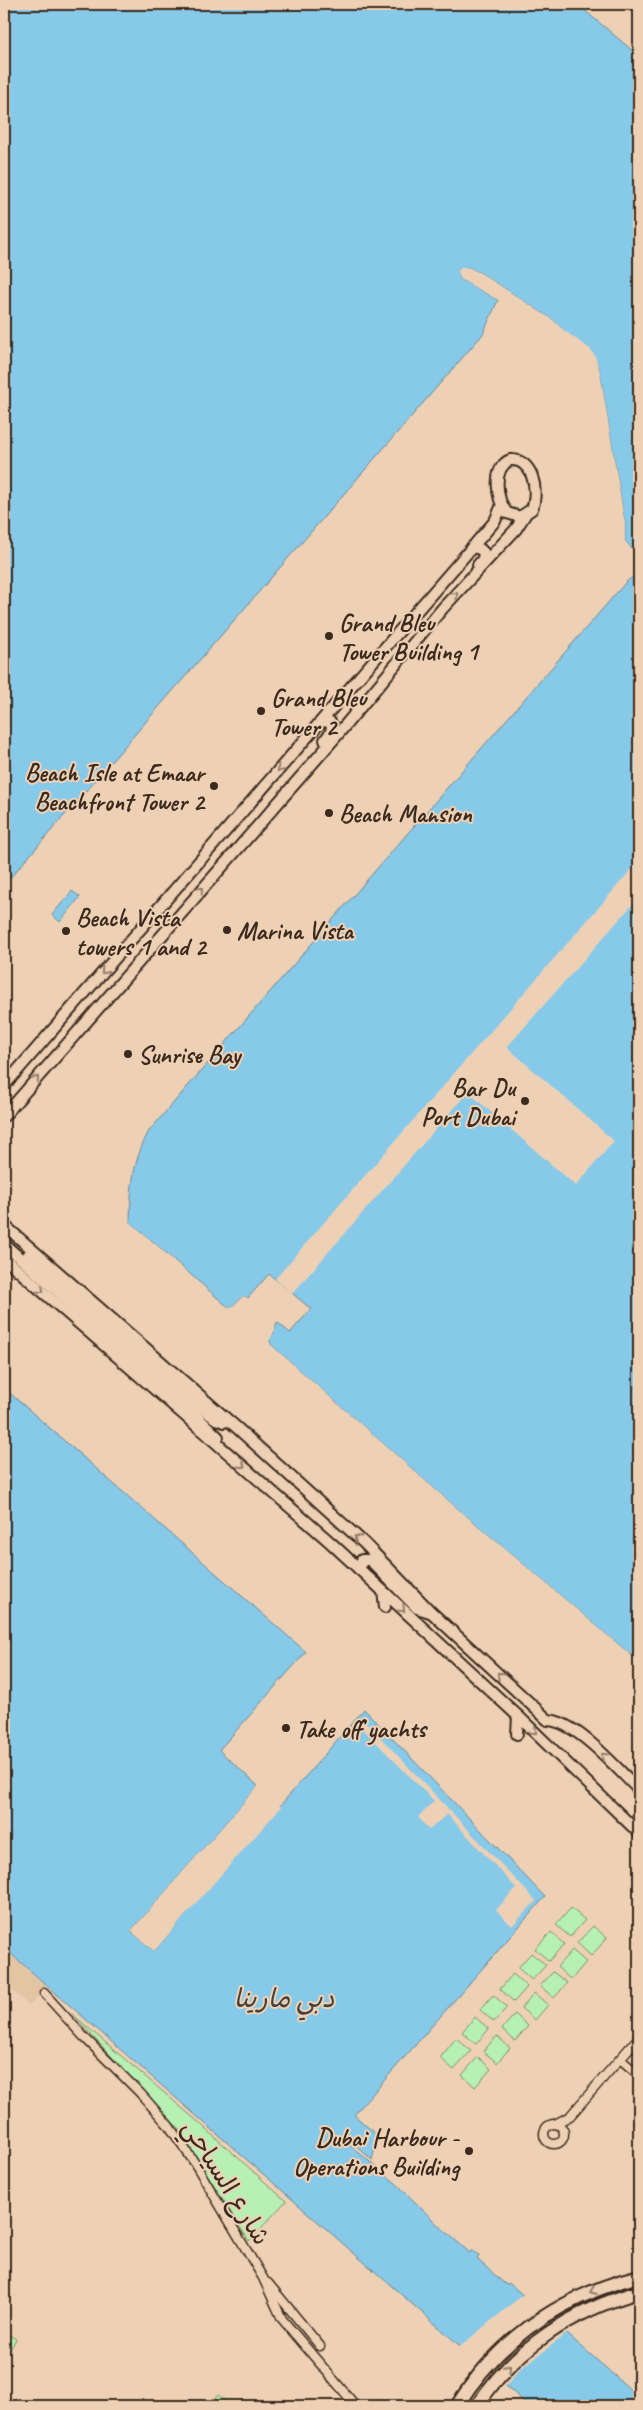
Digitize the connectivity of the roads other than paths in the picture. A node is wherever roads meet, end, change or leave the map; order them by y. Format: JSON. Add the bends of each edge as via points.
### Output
{"nodes":[{"id":1,"x":502,"y":505,"type":"junction"},
{"id":2,"x":525,"y":515,"type":"junction"},
{"id":3,"x":472,"y":547,"type":"junction"},
{"id":4,"x":469,"y":581,"type":"junction"},
{"id":5,"x":359,"y":665,"type":"dead end"},
{"id":6,"x":357,"y":680,"type":"junction"},
{"id":7,"x":322,"y":721,"type":"junction"},
{"id":8,"x":302,"y":743,"type":"junction"},
{"id":9,"x":288,"y":746,"type":"dead end"},
{"id":10,"x":297,"y":781,"type":"junction"},
{"id":11,"x":130,"y":942,"type":"junction"},
{"id":12,"x":128,"y":972,"type":"junction"},
{"id":13,"x":4,"y":1086,"type":"edge"},
{"id":14,"x":4,"y":1116,"type":"edge"},
{"id":15,"x":4,"y":1225,"type":"edge"},
{"id":16,"x":4,"y":1232,"type":"edge"},
{"id":17,"x":9,"y":1245,"type":"edge"},
{"id":18,"x":4,"y":1258,"type":"edge"},
{"id":19,"x":76,"y":1287,"type":"junction"},
{"id":20,"x":90,"y":1289,"type":"dead end"},
{"id":21,"x":99,"y":1353,"type":"dead end"},
{"id":22,"x":116,"y":1355,"type":"junction"},
{"id":23,"x":230,"y":1411,"type":"dead end"},
{"id":24,"x":233,"y":1424,"type":"junction"},
{"id":25,"x":208,"y":1437,"type":"junction"},
{"id":26,"x":209,"y":1449,"type":"dead end"},
{"id":27,"x":227,"y":1452,"type":"junction"},
{"id":28,"x":359,"y":1569,"type":"junction"},
{"id":29,"x":383,"y":1591,"type":"junction"},
{"id":30,"x":385,"y":1607,"type":"dead end"},
{"id":31,"x":431,"y":1612,"type":"junction"},
{"id":32,"x":518,"y":1716,"type":"junction"},
{"id":33,"x":517,"y":1734,"type":"dead end"},
{"id":34,"x":639,"y":1790,"type":"edge"},
{"id":35,"x":639,"y":1833,"type":"edge"},
{"id":36,"x":44,"y":1993,"type":"dead end"},
{"id":37,"x":639,"y":2037,"type":"edge"},
{"id":38,"x":620,"y":2059,"type":"junction"},
{"id":39,"x":639,"y":2075,"type":"edge"},
{"id":40,"x":570,"y":2116,"type":"junction"},
{"id":41,"x":556,"y":2124,"type":"junction"},
{"id":42,"x":564,"y":2132,"type":"junction"},
{"id":43,"x":639,"y":2276,"type":"edge"},
{"id":44,"x":263,"y":2278,"type":"junction"},
{"id":45,"x":639,"y":2292,"type":"edge"},
{"id":46,"x":320,"y":2346,"type":"dead end"},
{"id":47,"x":356,"y":2406,"type":"edge"},
{"id":48,"x":457,"y":2406,"type":"edge"},
{"id":49,"x":477,"y":2406,"type":"edge"}],
"edges":[{"from":1,"to":2,"type":"street","via":[[511,515]]},
{"from":1,"to":2,"type":"street","via":[[498,471],[505,462],[521,461],[531,474],[535,498],[532,509]]},
{"from":1,"to":3,"type":"street","via":[[498,517]]},
{"from":2,"to":4,"type":"street"},
{"from":3,"to":4,"type":"street","via":[[482,551],[484,556]]},
{"from":3,"to":6,"type":"street"},
{"from":10,"to":4,"type":"street","one_way":true},
{"from":5,"to":6,"type":"street"},
{"from":6,"to":7,"type":"street"},
{"from":7,"to":8,"type":"street"},
{"from":7,"to":10,"type":"street","via":[[330,722],[333,729],[301,768]]},
{"from":8,"to":9,"type":"street"},
{"from":8,"to":11,"type":"street","one_way":true},
{"from":12,"to":10,"type":"street","one_way":true},
{"from":11,"to":12,"type":"street","via":[[142,938],[146,941],[125,967]]},
{"from":11,"to":13,"type":"street","one_way":true},
{"from":14,"to":12,"type":"street","one_way":true},
{"from":15,"to":19,"type":"street"},
{"from":16,"to":17,"type":"street"},
{"from":17,"to":24,"type":"street","via":[[187,1396],[216,1419]]},
{"from":17,"to":27,"type":"street","via":[[188,1407],[224,1443]]},
{"from":18,"to":22,"type":"street","one_way":true},
{"from":19,"to":20,"type":"street"},
{"from":19,"to":24,"type":"street"},
{"from":21,"to":22,"type":"street"},
{"from":22,"to":25,"type":"street"},
{"from":23,"to":24,"type":"street"},
{"from":31,"to":24,"type":"street","one_way":true,"via":[[364,1544]]},
{"from":25,"to":26,"type":"street"},
{"from":25,"to":27,"type":"street"},
{"from":27,"to":28,"type":"street","one_way":true},
{"from":28,"to":29,"type":"street"},
{"from":28,"to":31,"type":"street","via":[[362,1560],[370,1560],[417,1608]]},
{"from":29,"to":30,"type":"street"},
{"from":29,"to":32,"type":"street","one_way":true},
{"from":34,"to":31,"type":"street","one_way":true,"via":[[582,1736],[560,1722],[548,1720]]},
{"from":32,"to":33,"type":"street"},
{"from":32,"to":35,"type":"street","one_way":true},
{"from":36,"to":44,"type":"street","name":"شارع السياحي","via":[[169,2126]]},
{"from":37,"to":38,"type":"street"},
{"from":38,"to":39,"type":"street"},
{"from":38,"to":40,"type":"street"},
{"from":40,"to":41,"type":"street"},
{"from":40,"to":42,"type":"street"},
{"from":41,"to":42,"type":"street"},
{"from":41,"to":42,"type":"street","via":[[545,2130],[548,2142],[560,2143]]},
{"from":43,"to":48,"type":"main road","one_way":true,"via":[[575,2299],[533,2323],[486,2366]]},
{"from":44,"to":46,"type":"street"},
{"from":44,"to":47,"type":"street","name":"شارع السياحي","via":[[286,2325]]},
{"from":49,"to":45,"type":"main road","one_way":true,"via":[[505,2370],[547,2334],[592,2308]]}]}
